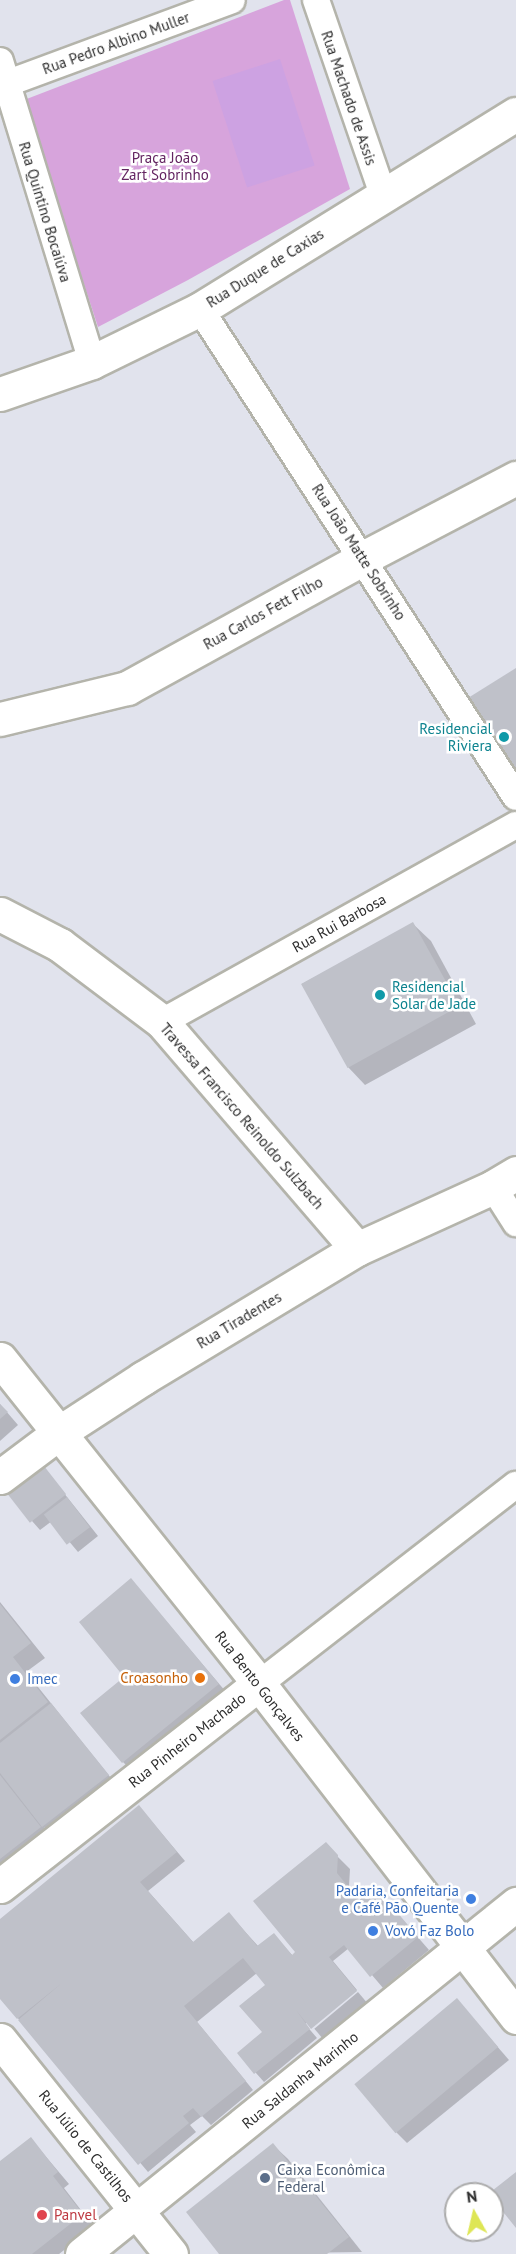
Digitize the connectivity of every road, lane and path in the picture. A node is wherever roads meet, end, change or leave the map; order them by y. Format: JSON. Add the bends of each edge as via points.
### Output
{"nodes":[{"id":1,"x":232,"y":0,"type":"edge"},
{"id":2,"x":316,"y":0,"type":"edge"},
{"id":3,"x":2,"y":77,"type":"edge"},
{"id":4,"x":516,"y":114,"type":"edge"},
{"id":5,"x":383,"y":195,"type":"junction"},
{"id":6,"x":200,"y":309,"type":"junction"},
{"id":7,"x":92,"y":362,"type":"junction"},
{"id":8,"x":0,"y":394,"type":"edge"},
{"id":9,"x":516,"y":478,"type":"edge"},
{"id":10,"x":363,"y":558,"type":"junction"},
{"id":11,"x":0,"y":719,"type":"edge"},
{"id":12,"x":516,"y":797,"type":"edge"},
{"id":13,"x":516,"y":825,"type":"edge"},
{"id":14,"x":0,"y":914,"type":"edge"},
{"id":15,"x":162,"y":1022,"type":"junction"},
{"id":16,"x":505,"y":1180,"type":"edge"},
{"id":17,"x":516,"y":1223,"type":"edge"},
{"id":18,"x":357,"y":1249,"type":"junction"},
{"id":19,"x":0,"y":1359,"type":"edge"},
{"id":20,"x":60,"y":1432,"type":"junction"},
{"id":21,"x":0,"y":1477,"type":"edge"},
{"id":22,"x":516,"y":1485,"type":"edge"},
{"id":23,"x":259,"y":1684,"type":"junction"},
{"id":24,"x":0,"y":1886,"type":"edge"},
{"id":25,"x":516,"y":1904,"type":"edge"},
{"id":26,"x":463,"y":1949,"type":"junction"},
{"id":27,"x":516,"y":2017,"type":"edge"},
{"id":28,"x":0,"y":2040,"type":"edge"},
{"id":29,"x":137,"y":2210,"type":"junction"},
{"id":30,"x":82,"y":2254,"type":"edge"},
{"id":31,"x":171,"y":2254,"type":"edge"}],
"edges":[{"from":1,"to":3,"type":"street","name":"Rua Pedro Albino Muller"},
{"from":2,"to":5,"type":"street","name":"Rua Machado de Assis"},
{"from":3,"to":7,"type":"street","name":"Rua Quintino Bocaiúva"},
{"from":4,"to":5,"type":"street","name":"Rua Duque de Caxias"},
{"from":5,"to":6,"type":"street","name":"Rua Duque de Caxias"},
{"from":6,"to":7,"type":"street","name":"Rua Duque de Caxias"},
{"from":6,"to":10,"type":"street","name":"Rua João Matte Sobrinho"},
{"from":7,"to":8,"type":"street","name":"Rua Duque de Caxias"},
{"from":9,"to":10,"type":"street","name":"Rua Carlos Fett Filho"},
{"from":10,"to":11,"type":"street","name":"Rua Carlos Fett Filho","via":[[127,688]]},
{"from":10,"to":12,"type":"street","name":"Rua João Matte Sobrinho"},
{"from":13,"to":15,"type":"street","name":"Rua Rui Barbosa"},
{"from":14,"to":15,"type":"street","name":"Travessa Francisco Reinoldo Sulzbach","via":[[60,945]]},
{"from":15,"to":18,"type":"street","name":"Travessa Francisco Reinoldo Sulzbach"},
{"from":16,"to":17,"type":"street"},
{"from":16,"to":18,"type":"street","name":"Rua Tiradentes"},
{"from":18,"to":20,"type":"street","name":"Rua Tiradentes","via":[[143,1377]]},
{"from":19,"to":20,"type":"street","name":"Rua Bento Gonçalves"},
{"from":20,"to":21,"type":"street","name":"Rua Tiradentes"},
{"from":20,"to":23,"type":"street","name":"Rua Bento Gonçalves"},
{"from":22,"to":23,"type":"street","name":"Rua Pinheiro Machado"},
{"from":23,"to":24,"type":"street","name":"Rua Pinheiro Machado"},
{"from":23,"to":26,"type":"street","name":"Rua Bento Gonçalves"},
{"from":25,"to":26,"type":"street","name":"Rua Saldanha Marinho"},
{"from":26,"to":27,"type":"street","name":"Rua Bento Gonçalves"},
{"from":26,"to":29,"type":"street","name":"Rua Saldanha Marinho"},
{"from":28,"to":29,"type":"street","name":"Rua Júlio de Castilhos"},
{"from":29,"to":30,"type":"street","name":"Rua Saldanha Marinho"},
{"from":29,"to":31,"type":"street","name":"Rua Júlio de Castilhos"}]}
